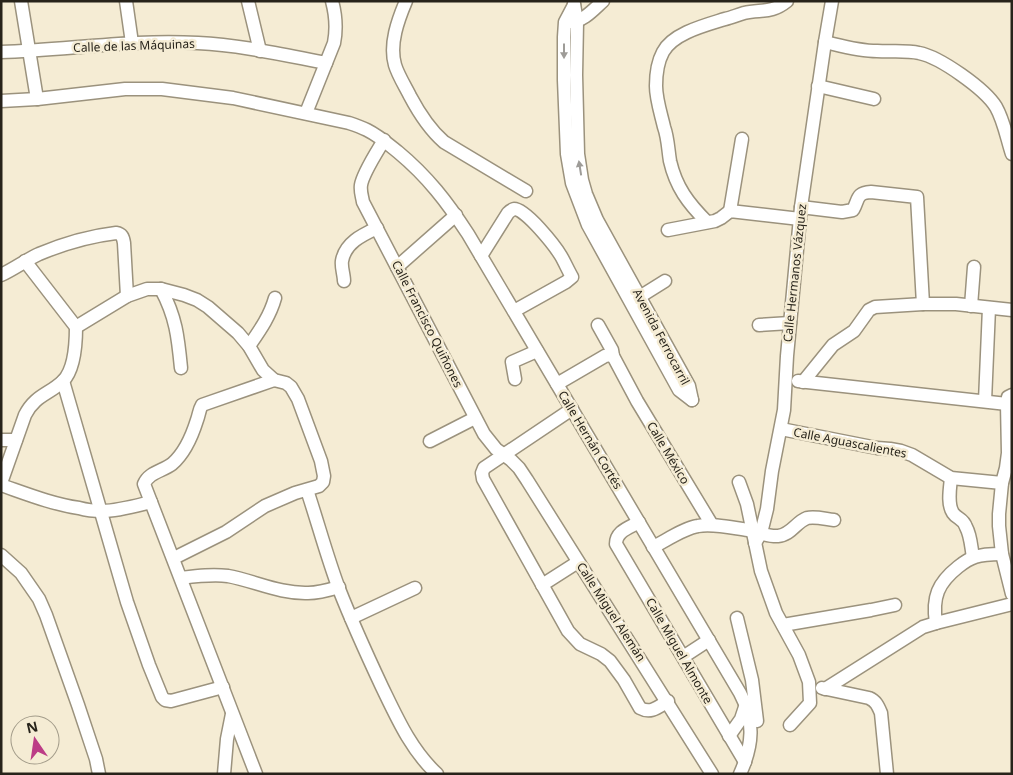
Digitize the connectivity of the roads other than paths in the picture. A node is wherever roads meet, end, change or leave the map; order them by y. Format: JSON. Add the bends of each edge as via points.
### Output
{"nodes":[{"id":1,"x":21,"y":1,"type":"edge"},
{"id":2,"x":126,"y":1,"type":"edge"},
{"id":3,"x":248,"y":1,"type":"edge"},
{"id":4,"x":332,"y":1,"type":"edge"},
{"id":5,"x":406,"y":1,"type":"edge"},
{"id":6,"x":603,"y":1,"type":"edge"},
{"id":7,"x":787,"y":1,"type":"edge"},
{"id":8,"x":832,"y":1,"type":"edge"},
{"id":9,"x":574,"y":3,"type":"edge"},
{"id":10,"x":571,"y":22,"type":"junction"},
{"id":11,"x":824,"y":42,"type":"junction"},
{"id":12,"x":132,"y":44,"type":"junction"},
{"id":13,"x":29,"y":51,"type":"junction"},
{"id":14,"x":260,"y":51,"type":"junction"},
{"id":15,"x":1,"y":52,"type":"edge"},
{"id":16,"x":326,"y":63,"type":"junction"},
{"id":17,"x":818,"y":86,"type":"junction"},
{"id":18,"x":37,"y":99,"type":"junction"},
{"id":19,"x":874,"y":99,"type":"dead end"},
{"id":20,"x":1,"y":101,"type":"edge"},
{"id":21,"x":306,"y":113,"type":"junction"},
{"id":22,"x":742,"y":139,"type":"dead end"},
{"id":23,"x":384,"y":140,"type":"junction"},
{"id":24,"x":1012,"y":154,"type":"edge"},
{"id":25,"x":526,"y":191,"type":"dead end"},
{"id":26,"x":730,"y":211,"type":"junction"},
{"id":27,"x":801,"y":213,"type":"junction"},
{"id":28,"x":456,"y":215,"type":"junction"},
{"id":29,"x":707,"y":222,"type":"junction"},
{"id":30,"x":377,"y":228,"type":"junction"},
{"id":31,"x":668,"y":230,"type":"dead end"},
{"id":32,"x":481,"y":256,"type":"junction"},
{"id":33,"x":25,"y":261,"type":"junction"},
{"id":34,"x":397,"y":267,"type":"junction"},
{"id":35,"x":974,"y":267,"type":"dead end"},
{"id":36,"x":1,"y":275,"type":"edge"},
{"id":37,"x":344,"y":281,"type":"dead end"},
{"id":38,"x":665,"y":281,"type":"dead end"},
{"id":39,"x":161,"y":289,"type":"junction"},
{"id":40,"x":127,"y":296,"type":"junction"},
{"id":41,"x":275,"y":298,"type":"dead end"},
{"id":42,"x":636,"y":300,"type":"junction"},
{"id":43,"x":923,"y":304,"type":"junction"},
{"id":44,"x":971,"y":306,"type":"junction"},
{"id":45,"x":989,"y":308,"type":"junction"},
{"id":46,"x":1012,"y":310,"type":"edge"},
{"id":47,"x":514,"y":311,"type":"junction"},
{"id":48,"x":790,"y":323,"type":"junction"},
{"id":49,"x":598,"y":325,"type":"dead end"},
{"id":50,"x":759,"y":325,"type":"dead end"},
{"id":51,"x":76,"y":327,"type":"junction"},
{"id":52,"x":249,"y":346,"type":"junction"},
{"id":53,"x":538,"y":351,"type":"junction"},
{"id":54,"x":613,"y":356,"type":"junction"},
{"id":55,"x":180,"y":368,"type":"dead end"},
{"id":56,"x":515,"y":379,"type":"dead end"},
{"id":57,"x":786,"y":379,"type":"junction"},
{"id":58,"x":274,"y":380,"type":"junction"},
{"id":59,"x":63,"y":381,"type":"junction"},
{"id":60,"x":803,"y":382,"type":"junction"},
{"id":61,"x":557,"y":384,"type":"junction"},
{"id":62,"x":1009,"y":399,"type":"edge"},
{"id":63,"x":985,"y":401,"type":"junction"},
{"id":64,"x":572,"y":409,"type":"junction"},
{"id":65,"x":475,"y":418,"type":"junction"},
{"id":66,"x":780,"y":430,"type":"junction"},
{"id":67,"x":1,"y":440,"type":"edge"},
{"id":68,"x":16,"y":440,"type":"junction"},
{"id":69,"x":430,"y":441,"type":"dead end"},
{"id":70,"x":505,"y":454,"type":"junction"},
{"id":71,"x":951,"y":478,"type":"junction"},
{"id":72,"x":739,"y":482,"type":"dead end"},
{"id":73,"x":1002,"y":483,"type":"junction"},
{"id":74,"x":1,"y":484,"type":"edge"},
{"id":75,"x":307,"y":490,"type":"junction"},
{"id":76,"x":151,"y":502,"type":"junction"},
{"id":77,"x":101,"y":511,"type":"junction"},
{"id":78,"x":834,"y":520,"type":"dead end"},
{"id":79,"x":639,"y":522,"type":"junction"},
{"id":80,"x":712,"y":526,"type":"junction"},
{"id":81,"x":756,"y":535,"type":"junction"},
{"id":82,"x":653,"y":547,"type":"junction"},
{"id":83,"x":1002,"y":554,"type":"junction"},
{"id":84,"x":1,"y":555,"type":"edge"},
{"id":85,"x":973,"y":557,"type":"junction"},
{"id":86,"x":174,"y":558,"type":"junction"},
{"id":87,"x":578,"y":562,"type":"junction"},
{"id":88,"x":181,"y":578,"type":"junction"},
{"id":89,"x":542,"y":586,"type":"junction"},
{"id":90,"x":339,"y":587,"type":"junction"},
{"id":91,"x":415,"y":588,"type":"dead end"},
{"id":92,"x":1012,"y":594,"type":"edge"},
{"id":93,"x":895,"y":604,"type":"dead end"},
{"id":94,"x":1012,"y":604,"type":"edge"},
{"id":95,"x":351,"y":618,"type":"junction"},
{"id":96,"x":737,"y":618,"type":"dead end"},
{"id":97,"x":936,"y":622,"type":"junction"},
{"id":98,"x":782,"y":625,"type":"junction"},
{"id":99,"x":709,"y":640,"type":"junction"},
{"id":100,"x":682,"y":657,"type":"junction"},
{"id":101,"x":752,"y":680,"type":"junction"},
{"id":102,"x":809,"y":682,"type":"junction"},
{"id":103,"x":223,"y":688,"type":"junction"},
{"id":104,"x":825,"y":689,"type":"junction"},
{"id":105,"x":743,"y":699,"type":"junction"},
{"id":106,"x":668,"y":701,"type":"junction"},
{"id":107,"x":232,"y":714,"type":"junction"},
{"id":108,"x":757,"y":723,"type":"dead end"},
{"id":109,"x":790,"y":725,"type":"dead end"},
{"id":110,"x":729,"y":736,"type":"junction"},
{"id":111,"x":742,"y":768,"type":"edge"},
{"id":112,"x":887,"y":769,"type":"edge"},
{"id":113,"x":432,"y":772,"type":"edge"},
{"id":114,"x":99,"y":774,"type":"edge"},
{"id":115,"x":224,"y":774,"type":"edge"},
{"id":116,"x":256,"y":774,"type":"edge"},
{"id":117,"x":712,"y":774,"type":"edge"},
{"id":118,"x":899,"y":774,"type":"edge"}],
"edges":[{"from":1,"to":13,"type":"street"},
{"from":2,"to":12,"type":"street"},
{"from":3,"to":14,"type":"street"},
{"from":4,"to":16,"type":"street","via":[[336,31]]},
{"from":5,"to":25,"type":"street","via":[[396,28],[395,63],[426,123],[444,142]]},
{"from":6,"to":10,"type":"street","via":[[583,18]]},
{"from":7,"to":29,"type":"street","via":[[772,10],[743,14],[691,31],[674,40],[663,51],[657,66],[656,87],[674,176],[680,191]]},
{"from":8,"to":11,"type":"street","name":"Calle Hermanos Vázquez"},
{"from":9,"to":10,"type":"street","name":"Avenida Ferrocarril"},
{"from":10,"to":42,"type":"street","name":"Avenida Ferrocarril","via":[[564,80],[567,154],[572,183],[598,220]]},
{"from":11,"to":17,"type":"street","name":"Calle Hermanos Vázquez"},
{"from":11,"to":24,"type":"street","via":[[865,51],[919,52],[955,70],[992,101],[1001,117]]},
{"from":12,"to":13,"type":"street","name":"Calle de las Máquinas"},
{"from":12,"to":14,"type":"street","name":"Calle de las Máquinas","via":[[198,43]]},
{"from":13,"to":15,"type":"street","name":"Calle de las Máquinas"},
{"from":13,"to":18,"type":"street"},
{"from":14,"to":16,"type":"street","name":"Calle de las Máquinas"},
{"from":16,"to":21,"type":"street"},
{"from":17,"to":19,"type":"street"},
{"from":17,"to":27,"type":"street","name":"Calle Hermanos Vázquez"},
{"from":18,"to":20,"type":"street"},
{"from":18,"to":21,"type":"street","via":[[125,89],[162,89],[233,98]]},
{"from":21,"to":23,"type":"street","name":"Calle Hernán Cortés","via":[[349,123]]},
{"from":22,"to":26,"type":"street"},
{"from":23,"to":28,"type":"street","name":"Calle Hernán Cortés","via":[[430,182]]},
{"from":23,"to":30,"type":"street","name":"Calle Francisco Quiñones","via":[[361,186],[363,202]]},
{"from":26,"to":27,"type":"street"},
{"from":26,"to":29,"type":"street","via":[[715,221]]},
{"from":27,"to":43,"type":"street","via":[[853,210],[857,199],[865,192],[917,197]]},
{"from":27,"to":48,"type":"street","name":"Calle Hermanos Vázquez"},
{"from":28,"to":32,"type":"street","name":"Calle Hernán Cortés"},
{"from":28,"to":34,"type":"street"},
{"from":29,"to":31,"type":"street"},
{"from":30,"to":34,"type":"street","name":"Calle Francisco Quiñones"},
{"from":30,"to":37,"type":"street","via":[[361,235],[348,247],[342,261]]},
{"from":32,"to":47,"type":"street","name":"Calle Hernán Cortés"},
{"from":32,"to":47,"type":"street","via":[[508,213],[514,209],[529,218],[560,254],[572,277]]},
{"from":33,"to":36,"type":"street"},
{"from":33,"to":40,"type":"street","via":[[92,237],[119,234],[125,252]]},
{"from":33,"to":51,"type":"street"},
{"from":34,"to":65,"type":"street","name":"Calle Francisco Quiñones"},
{"from":35,"to":44,"type":"street"},
{"from":38,"to":42,"type":"street"},
{"from":39,"to":40,"type":"street","via":[[146,288]]},
{"from":39,"to":52,"type":"street","via":[[184,295],[208,307]]},
{"from":39,"to":55,"type":"street","via":[[178,335]]},
{"from":40,"to":51,"type":"street"},
{"from":41,"to":52,"type":"street","via":[[268,318]]},
{"from":42,"to":42,"type":"street","name":"Avenida Ferrocarril","via":[[679,390],[692,400],[689,386]]},
{"from":43,"to":44,"type":"street"},
{"from":43,"to":60,"type":"street","via":[[869,310],[854,331],[833,346]]},
{"from":44,"to":45,"type":"street"},
{"from":45,"to":46,"type":"street"},
{"from":45,"to":63,"type":"street"},
{"from":47,"to":53,"type":"street","name":"Calle Hernán Cortés"},
{"from":48,"to":50,"type":"street"},
{"from":48,"to":57,"type":"street","name":"Calle Hermanos Vázquez"},
{"from":49,"to":54,"type":"street","name":"Calle México"},
{"from":51,"to":59,"type":"street","via":[[72,365]]},
{"from":52,"to":58,"type":"street","via":[[263,370]]},
{"from":53,"to":56,"type":"street","via":[[512,362]]},
{"from":53,"to":61,"type":"street","name":"Calle Hernán Cortés"},
{"from":54,"to":61,"type":"street","via":[[605,356]]},
{"from":54,"to":80,"type":"street","name":"Calle México"},
{"from":57,"to":60,"type":"street"},
{"from":57,"to":66,"type":"street","name":"Calle Hermanos Vázquez"},
{"from":58,"to":75,"type":"street","via":[[291,387],[295,393],[324,470],[323,482]]},
{"from":58,"to":76,"type":"street","via":[[202,406],[182,452],[170,465],[146,479],[144,484]]},
{"from":59,"to":68,"type":"street","via":[[29,407]]},
{"from":59,"to":77,"type":"street"},
{"from":60,"to":63,"type":"street"},
{"from":61,"to":64,"type":"street","name":"Calle Hernán Cortés"},
{"from":62,"to":63,"type":"street"},
{"from":62,"to":73,"type":"street","via":[[1008,453]]},
{"from":64,"to":70,"type":"street"},
{"from":64,"to":79,"type":"street","name":"Calle Hernán Cortés"},
{"from":65,"to":69,"type":"street"},
{"from":65,"to":70,"type":"street","name":"Calle Francisco Quiñones","via":[[490,442]]},
{"from":66,"to":71,"type":"street","name":"Calle Aguascalientes","via":[[902,451]]},
{"from":66,"to":81,"type":"street","name":"Calle Hermanos Vázquez","via":[[767,509]]},
{"from":67,"to":68,"type":"street"},
{"from":68,"to":74,"type":"street"},
{"from":70,"to":87,"type":"street","name":"Calle Miguel Alemán","via":[[519,468]]},
{"from":70,"to":89,"type":"street","via":[[484,468],[483,479]]},
{"from":71,"to":73,"type":"street","name":"Calle Aguascalientes"},
{"from":71,"to":85,"type":"street","via":[[951,509],[966,526]]},
{"from":72,"to":81,"type":"street"},
{"from":73,"to":83,"type":"street","via":[[998,526]]},
{"from":74,"to":77,"type":"street","via":[[56,504]]},
{"from":75,"to":86,"type":"street","via":[[265,506],[226,532]]},
{"from":75,"to":90,"type":"street"},
{"from":76,"to":77,"type":"street"},
{"from":76,"to":86,"type":"street"},
{"from":77,"to":103,"type":"street","via":[[127,602],[162,697],[171,701]]},
{"from":78,"to":81,"type":"street","via":[[808,518],[780,536]]},
{"from":79,"to":82,"type":"street","name":"Calle Hernán Cortés"},
{"from":79,"to":100,"type":"street","name":"Calle Miguel Almonte","via":[[620,533],[616,544]]},
{"from":80,"to":81,"type":"street"},
{"from":80,"to":82,"type":"street","via":[[696,526]]},
{"from":81,"to":98,"type":"street","name":"Calle Hermanos Vázquez","via":[[761,571]]},
{"from":82,"to":99,"type":"street","name":"Calle Hernán Cortés"},
{"from":83,"to":85,"type":"street"},
{"from":83,"to":92,"type":"street"},
{"from":84,"to":114,"type":"street","via":[[21,573],[39,599],[78,705]]},
{"from":85,"to":97,"type":"street","via":[[950,574],[937,591],[934,601]]},
{"from":86,"to":88,"type":"street"},
{"from":87,"to":89,"type":"street"},
{"from":87,"to":106,"type":"street","name":"Calle Miguel Alemán"},
{"from":88,"to":90,"type":"street","via":[[222,576],[309,594]]},
{"from":88,"to":103,"type":"street"},
{"from":89,"to":106,"type":"street","via":[[568,631],[580,644],[610,661],[640,708],[654,710]]},
{"from":90,"to":95,"type":"street"},
{"from":91,"to":95,"type":"street"},
{"from":93,"to":98,"type":"street"},
{"from":94,"to":97,"type":"street"},
{"from":95,"to":113,"type":"street","via":[[400,725]]},
{"from":96,"to":101,"type":"street"},
{"from":97,"to":104,"type":"street","via":[[909,635]]},
{"from":98,"to":102,"type":"street","name":"Calle Hermanos Vázquez","via":[[799,655]]},
{"from":99,"to":100,"type":"street"},
{"from":99,"to":105,"type":"street","name":"Calle Hernán Cortés"},
{"from":100,"to":110,"type":"street","name":"Calle Miguel Almonte"},
{"from":101,"to":105,"type":"street"},
{"from":101,"to":108,"type":"street"},
{"from":102,"to":104,"type":"street"},
{"from":102,"to":109,"type":"street","via":[[810,703]]},
{"from":103,"to":107,"type":"street"},
{"from":104,"to":112,"type":"street","via":[[874,700],[881,713]]},
{"from":105,"to":110,"type":"street","via":[[741,719]]},
{"from":105,"to":111,"type":"street","name":"Calle Hernán Cortés","via":[[751,730]]},
{"from":106,"to":117,"type":"street","name":"Calle Miguel Alemán"},
{"from":107,"to":115,"type":"street"},
{"from":107,"to":116,"type":"street"},
{"from":110,"to":111,"type":"street","name":"Calle Miguel Almonte"},
{"from":112,"to":118,"type":"street"}]}
